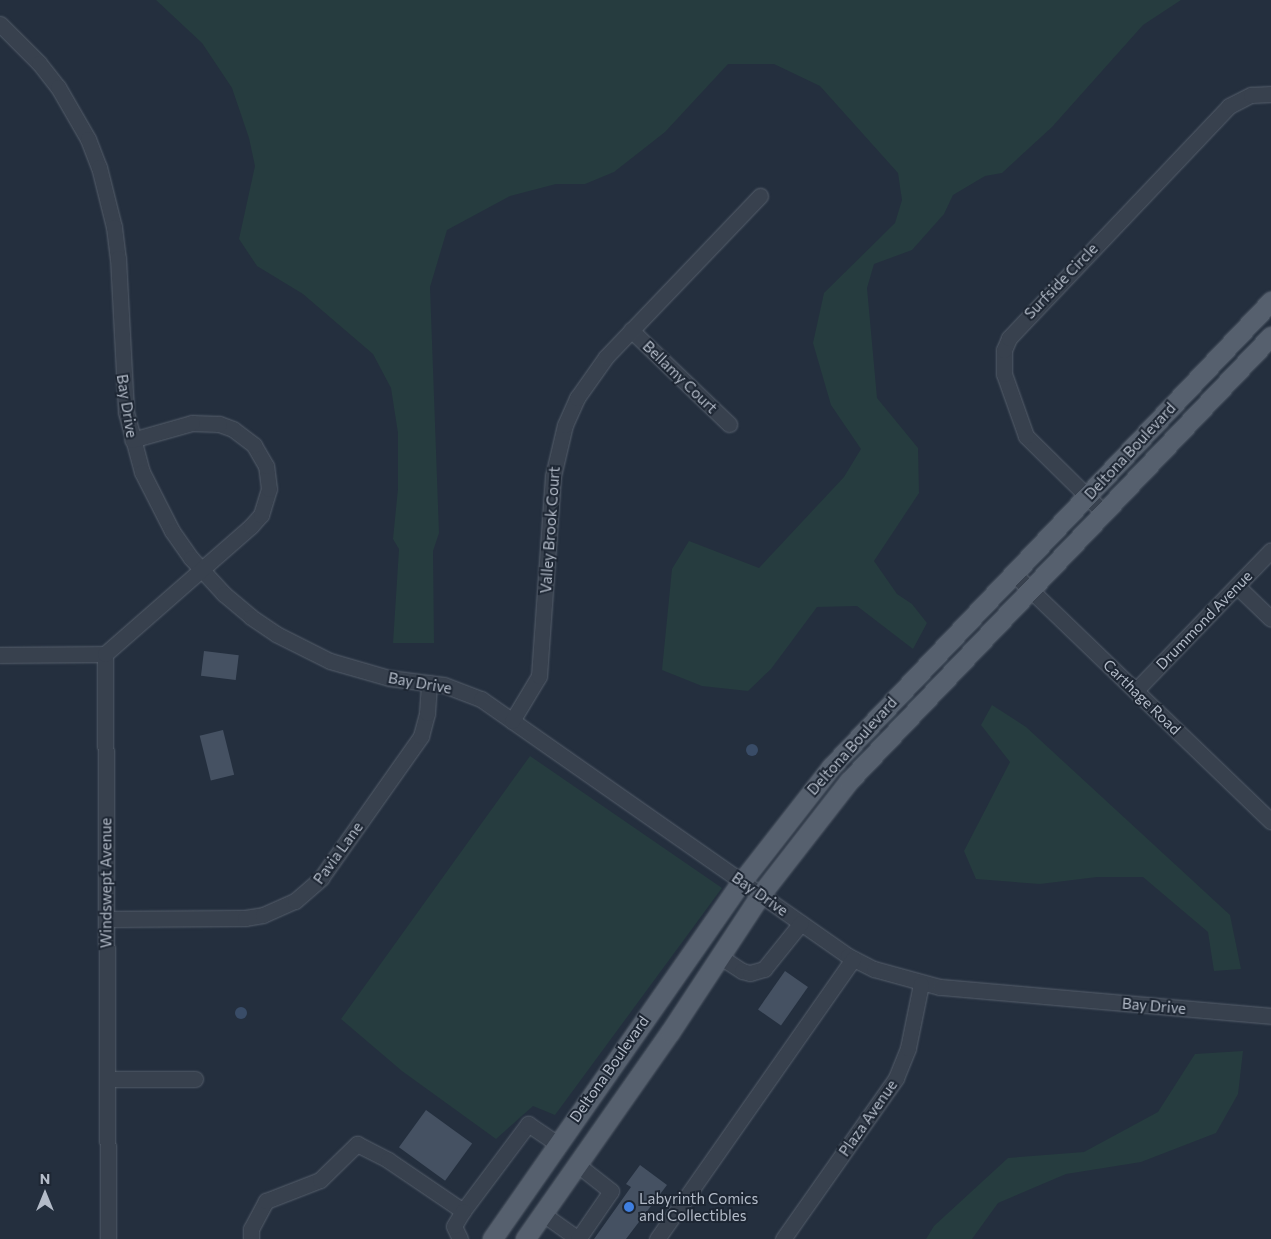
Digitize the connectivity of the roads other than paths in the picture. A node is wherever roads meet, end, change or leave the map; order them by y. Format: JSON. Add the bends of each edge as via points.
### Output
{"nodes":[{"id":1,"x":0,"y":24,"type":"edge"},
{"id":2,"x":1271,"y":94,"type":"edge"},
{"id":3,"x":760,"y":196,"type":"dead end"},
{"id":4,"x":1271,"y":301,"type":"edge"},
{"id":5,"x":1250,"y":324,"type":"junction"},
{"id":6,"x":631,"y":330,"type":"junction"},
{"id":7,"x":1270,"y":341,"type":"edge"},
{"id":8,"x":729,"y":424,"type":"dead end"},
{"id":9,"x":132,"y":440,"type":"junction"},
{"id":10,"x":1086,"y":498,"type":"junction"},
{"id":11,"x":1102,"y":512,"type":"junction"},
{"id":12,"x":1271,"y":550,"type":"edge"},
{"id":13,"x":201,"y":570,"type":"junction"},
{"id":14,"x":1013,"y":573,"type":"junction"},
{"id":15,"x":1236,"y":586,"type":"junction"},
{"id":16,"x":1030,"y":590,"type":"junction"},
{"id":17,"x":1271,"y":619,"type":"edge"},
{"id":18,"x":0,"y":654,"type":"edge"},
{"id":19,"x":105,"y":654,"type":"junction"},
{"id":20,"x":429,"y":683,"type":"junction"},
{"id":21,"x":1136,"y":690,"type":"junction"},
{"id":22,"x":512,"y":721,"type":"junction"},
{"id":23,"x":1271,"y":821,"type":"edge"},
{"id":24,"x":742,"y":881,"type":"junction"},
{"id":25,"x":762,"y":894,"type":"junction"},
{"id":26,"x":106,"y":919,"type":"junction"},
{"id":27,"x":801,"y":923,"type":"junction"},
{"id":28,"x":719,"y":956,"type":"junction"},
{"id":29,"x":854,"y":958,"type":"junction"},
{"id":30,"x":920,"y":984,"type":"junction"},
{"id":31,"x":1271,"y":1016,"type":"edge"},
{"id":32,"x":107,"y":1079,"type":"junction"},
{"id":33,"x":195,"y":1079,"type":"dead end"},
{"id":34,"x":558,"y":1141,"type":"junction"},
{"id":35,"x":581,"y":1160,"type":"junction"},
{"id":36,"x":463,"y":1211,"type":"junction"},
{"id":37,"x":543,"y":1214,"type":"junction"},
{"id":38,"x":108,"y":1239,"type":"edge"},
{"id":39,"x":251,"y":1239,"type":"edge"},
{"id":40,"x":460,"y":1239,"type":"edge"},
{"id":41,"x":492,"y":1239,"type":"edge"},
{"id":42,"x":525,"y":1239,"type":"edge"},
{"id":43,"x":578,"y":1239,"type":"edge"},
{"id":44,"x":657,"y":1239,"type":"edge"},
{"id":45,"x":784,"y":1239,"type":"edge"}],
"edges":[{"from":1,"to":9,"type":"street","name":"Bay Drive","via":[[58,87],[84,132],[99,167],[114,227],[122,382]]},
{"from":2,"to":10,"type":"street","name":"Surfside Circle","via":[[1250,95],[1229,106],[1009,338],[1004,350],[1004,374],[1020,424],[1035,448]]},
{"from":3,"to":6,"type":"street","name":"Valley Brook Court"},
{"from":4,"to":5,"type":"main road","name":"Deltona Boulevard"},
{"from":5,"to":7,"type":"street"},
{"from":5,"to":10,"type":"main road","name":"Deltona Boulevard"},
{"from":6,"to":8,"type":"street","name":"Bellamy Court"},
{"from":6,"to":22,"type":"street","name":"Valley Brook Court","via":[[591,376],[577,398],[560,441],[552,476],[539,676]]},
{"from":7,"to":11,"type":"main road","name":"Deltona Boulevard"},
{"from":9,"to":13,"type":"street","name":"Bay Drive","via":[[156,502]]},
{"from":9,"to":13,"type":"street","via":[[192,423],[212,423],[244,436],[261,454],[270,489],[261,514]]},
{"from":10,"to":11,"type":"street","name":"Surfside Circle"},
{"from":10,"to":14,"type":"main road","name":"Deltona Boulevard"},
{"from":11,"to":16,"type":"main road","name":"Deltona Boulevard"},
{"from":12,"to":15,"type":"street","name":"Drummond Avenue"},
{"from":13,"to":19,"type":"street"},
{"from":13,"to":20,"type":"street","name":"Bay Drive","via":[[251,617],[303,649],[359,671]]},
{"from":14,"to":16,"type":"street","name":"Carthage Road"},
{"from":14,"to":24,"type":"main road","name":"Deltona Boulevard","via":[[831,767]]},
{"from":15,"to":17,"type":"street"},
{"from":15,"to":21,"type":"street","name":"Drummond Avenue"},
{"from":16,"to":21,"type":"street","name":"Carthage Road"},
{"from":16,"to":25,"type":"main road","name":"Deltona Boulevard","via":[[849,781]]},
{"from":18,"to":19,"type":"street"},
{"from":19,"to":26,"type":"street","name":"Windswept Avenue"},
{"from":20,"to":22,"type":"street","name":"Bay Drive","via":[[463,690]]},
{"from":20,"to":26,"type":"street","name":"Pavia Lane","via":[[421,736],[321,878],[295,901],[271,912],[245,918]]},
{"from":21,"to":23,"type":"street","name":"Carthage Road"},
{"from":22,"to":24,"type":"street","name":"Bay Drive"},
{"from":24,"to":25,"type":"street","name":"Bay Drive"},
{"from":24,"to":34,"type":"main road","name":"Deltona Boulevard"},
{"from":25,"to":27,"type":"street","name":"Bay Drive"},
{"from":25,"to":28,"type":"main road","name":"Deltona Boulevard"},
{"from":26,"to":32,"type":"street","name":"Windswept Avenue"},
{"from":27,"to":28,"type":"street","via":[[764,969],[750,973],[742,971]]},
{"from":27,"to":29,"type":"street","name":"Bay Drive"},
{"from":28,"to":35,"type":"main road","name":"Deltona Boulevard"},
{"from":29,"to":30,"type":"street","name":"Bay Drive","via":[[897,978]]},
{"from":29,"to":44,"type":"street"},
{"from":30,"to":31,"type":"street","name":"Bay Drive"},
{"from":30,"to":45,"type":"street","name":"Plaza Avenue","via":[[908,1048],[896,1078]]},
{"from":32,"to":33,"type":"street"},
{"from":32,"to":38,"type":"street","name":"Windswept Avenue"},
{"from":34,"to":35,"type":"main road"},
{"from":34,"to":36,"type":"street","via":[[528,1124]]},
{"from":34,"to":41,"type":"main road","name":"Deltona Boulevard"},
{"from":35,"to":37,"type":"main road","name":"Deltona Boulevard"},
{"from":35,"to":43,"type":"street","via":[[611,1191]]},
{"from":36,"to":39,"type":"street","via":[[388,1160],[357,1144],[320,1180],[266,1201],[251,1229]]},
{"from":36,"to":40,"type":"street","via":[[454,1226]]},
{"from":37,"to":42,"type":"main road","name":"Deltona Boulevard"},
{"from":37,"to":43,"type":"street"}]}
